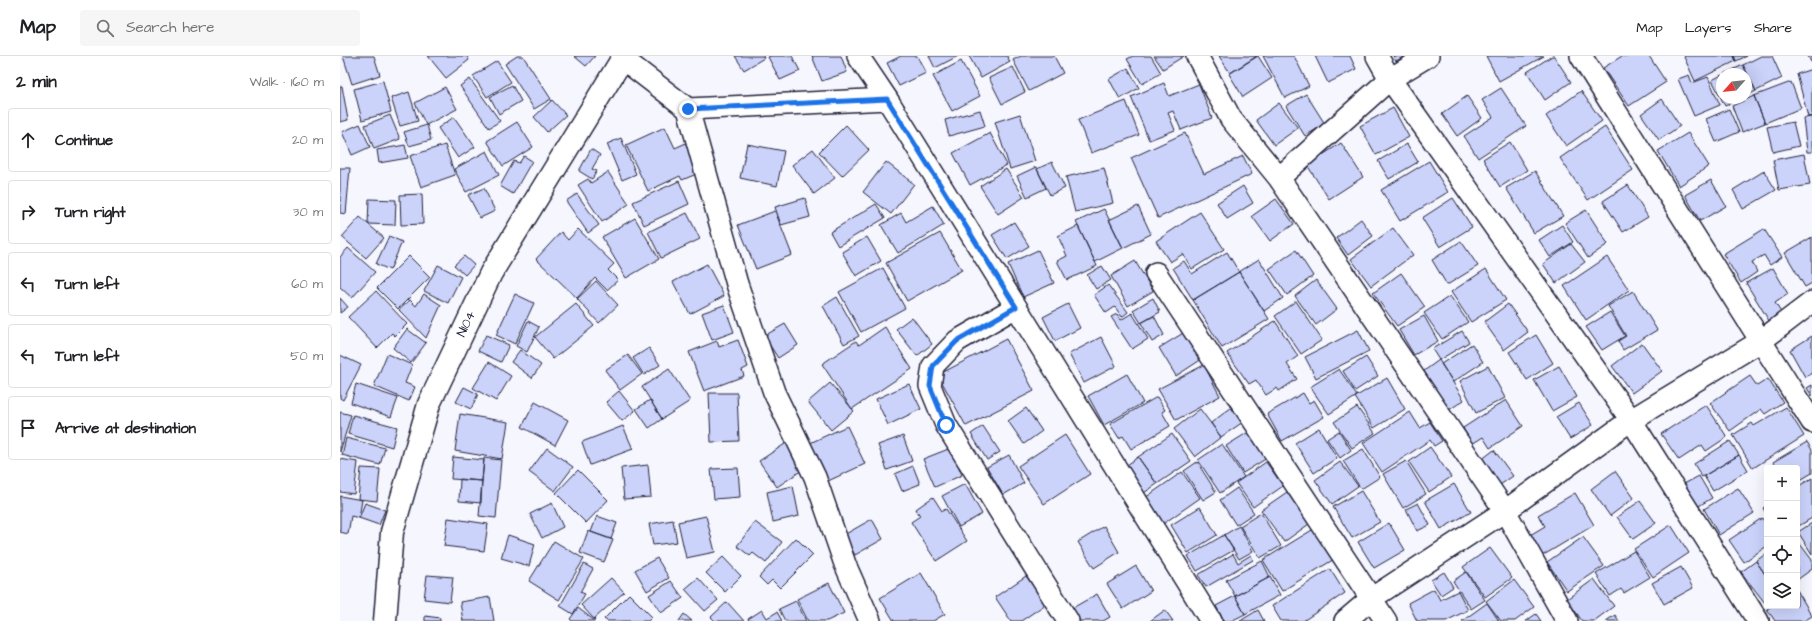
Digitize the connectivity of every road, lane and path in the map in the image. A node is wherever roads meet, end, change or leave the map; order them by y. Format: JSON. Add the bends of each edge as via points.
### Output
{"nodes":[{"id":1,"x":858,"y":56,"type":"edge"},
{"id":2,"x":1197,"y":56,"type":"edge"},
{"id":3,"x":1377,"y":56,"type":"edge"},
{"id":4,"x":1428,"y":56,"type":"edge"},
{"id":5,"x":1581,"y":56,"type":"edge"},
{"id":6,"x":624,"y":57,"type":"edge"},
{"id":7,"x":1390,"y":79,"type":"junction"},
{"id":8,"x":887,"y":99,"type":"junction"},
{"id":9,"x":688,"y":109,"type":"junction"},
{"id":10,"x":1279,"y":178,"type":"junction"},
{"id":11,"x":1156,"y":273,"type":"dead end"},
{"id":12,"x":1812,"y":302,"type":"edge"},
{"id":13,"x":1016,"y":307,"type":"junction"},
{"id":14,"x":1761,"y":341,"type":"junction"},
{"id":15,"x":1631,"y":420,"type":"junction"},
{"id":16,"x":1812,"y":422,"type":"edge"},
{"id":17,"x":1505,"y":511,"type":"junction"},
{"id":18,"x":1372,"y":598,"type":"junction"},
{"id":19,"x":385,"y":621,"type":"edge"},
{"id":20,"x":870,"y":621,"type":"edge"},
{"id":21,"x":1068,"y":621,"type":"edge"},
{"id":22,"x":1211,"y":621,"type":"edge"},
{"id":23,"x":1345,"y":621,"type":"edge"},
{"id":24,"x":1386,"y":621,"type":"edge"},
{"id":25,"x":1566,"y":621,"type":"edge"},
{"id":26,"x":1758,"y":621,"type":"edge"}],
"edges":[{"from":1,"to":8,"type":"street"},
{"from":2,"to":10,"type":"street","via":[[1231,119]]},
{"from":3,"to":7,"type":"street"},
{"from":4,"to":7,"type":"street"},
{"from":5,"to":14,"type":"street"},
{"from":6,"to":9,"type":"street"},
{"from":6,"to":19,"type":"street","name":"N104","number":"N104","via":[[491,273],[428,404],[392,532]]},
{"from":7,"to":10,"type":"street"},
{"from":7,"to":15,"type":"street"},
{"from":8,"to":9,"type":"street"},
{"from":8,"to":13,"type":"street"},
{"from":9,"to":20,"type":"street","via":[[737,284],[774,392],[815,478]]},
{"from":10,"to":17,"type":"street"},
{"from":11,"to":18,"type":"street"},
{"from":12,"to":14,"type":"street"},
{"from":13,"to":21,"type":"street","via":[[957,341],[933,366],[930,386],[946,425]]},
{"from":13,"to":22,"type":"street"},
{"from":14,"to":15,"type":"street"},
{"from":14,"to":16,"type":"street"},
{"from":15,"to":17,"type":"street"},
{"from":15,"to":26,"type":"street"},
{"from":17,"to":18,"type":"street"},
{"from":17,"to":25,"type":"street"},
{"from":18,"to":23,"type":"street"},
{"from":18,"to":24,"type":"street"}]}
